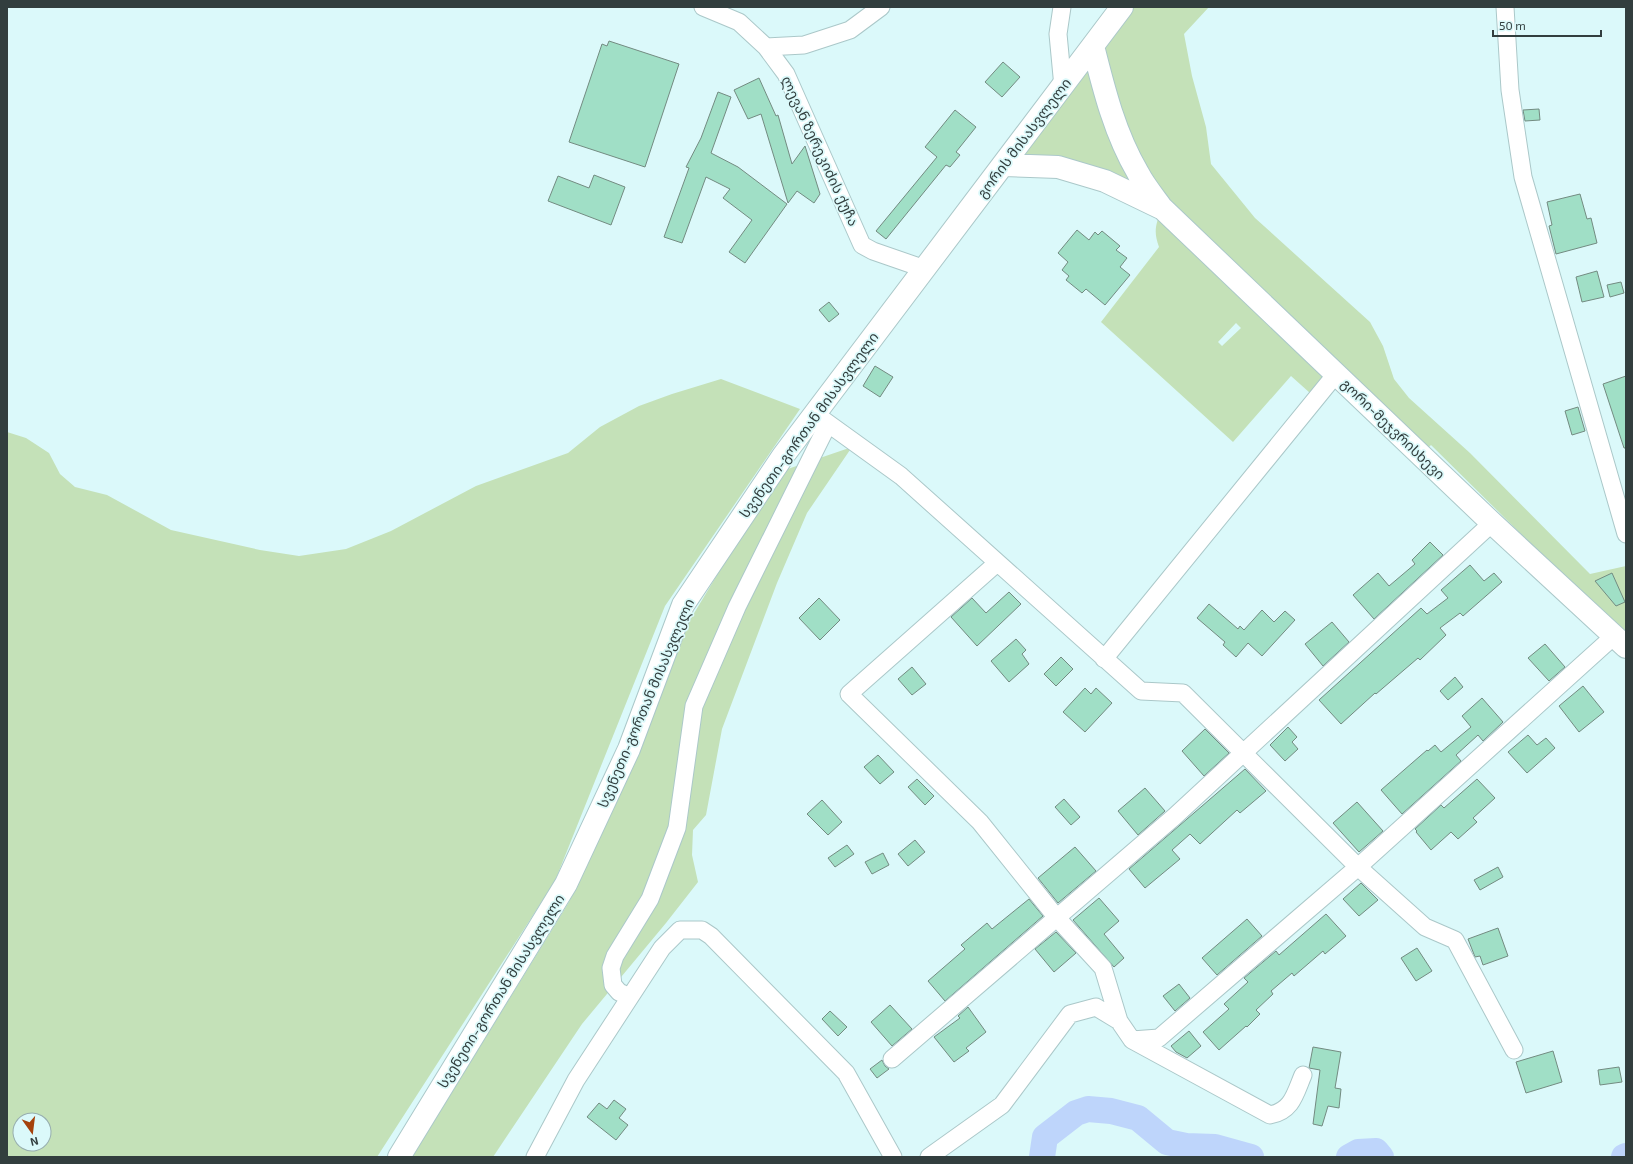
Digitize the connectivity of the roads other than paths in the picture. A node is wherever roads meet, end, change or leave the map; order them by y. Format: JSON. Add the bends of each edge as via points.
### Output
{"nodes":[{"id":1,"x":703,"y":7,"type":"edge"},
{"id":2,"x":880,"y":7,"type":"edge"},
{"id":3,"x":1062,"y":7,"type":"edge"},
{"id":4,"x":1122,"y":7,"type":"edge"},
{"id":5,"x":1505,"y":7,"type":"edge"},
{"id":6,"x":1093,"y":46,"type":"junction"},
{"id":7,"x":766,"y":47,"type":"junction"},
{"id":8,"x":1063,"y":87,"type":"junction"},
{"id":9,"x":1004,"y":165,"type":"junction"},
{"id":10,"x":1162,"y":208,"type":"junction"},
{"id":11,"x":924,"y":269,"type":"junction"},
{"id":12,"x":1336,"y":374,"type":"junction"},
{"id":13,"x":821,"y":419,"type":"junction"},
{"id":14,"x":1492,"y":523,"type":"junction"},
{"id":15,"x":1626,"y":534,"type":"edge"},
{"id":16,"x":997,"y":563,"type":"junction"},
{"id":17,"x":1620,"y":641,"type":"edge"},
{"id":18,"x":1104,"y":659,"type":"junction"},
{"id":19,"x":1243,"y":752,"type":"junction"},
{"id":20,"x":1358,"y":867,"type":"junction"},
{"id":21,"x":1057,"y":918,"type":"junction"},
{"id":22,"x":630,"y":997,"type":"junction"},
{"id":23,"x":1119,"y":1021,"type":"junction"},
{"id":24,"x":1132,"y":1040,"type":"junction"},
{"id":25,"x":1514,"y":1050,"type":"dead end"},
{"id":26,"x":892,"y":1059,"type":"dead end"},
{"id":27,"x":1303,"y":1075,"type":"dead end"},
{"id":28,"x":399,"y":1157,"type":"edge"},
{"id":29,"x":535,"y":1157,"type":"edge"},
{"id":30,"x":893,"y":1157,"type":"edge"},
{"id":31,"x":929,"y":1157,"type":"edge"}],
"edges":[{"from":1,"to":7,"type":"street","name":"ლევან ზერეკიძის ქუჩა","via":[[739,22]]},
{"from":2,"to":7,"type":"street","via":[[850,30],[804,45]]},
{"from":3,"to":8,"type":"street","via":[[1058,34]]},
{"from":4,"to":6,"type":"main road","name":"გორის მისასვლელი"},
{"from":5,"to":15,"type":"street","via":[[1510,90],[1523,177]]},
{"from":6,"to":8,"type":"main road","name":"გორის მისასვლელი"},
{"from":6,"to":10,"type":"main road","name":"გორი-მეჯვრისხევი","via":[[1106,100],[1122,141],[1138,174]]},
{"from":7,"to":11,"type":"street","name":"ლევან ზერეკიძის ქუჩა","via":[[786,74],[862,245]]},
{"from":8,"to":9,"type":"main road","name":"გორის მისასვლელი"},
{"from":9,"to":10,"type":"main road","name":"გორი-მეჯვრისხევი","via":[[1058,168],[1105,181]]},
{"from":9,"to":11,"type":"main road","name":"გორის მისასვლელი"},
{"from":10,"to":12,"type":"main road","name":"გორი-მეჯვრისხევი"},
{"from":11,"to":13,"type":"main road","name":"სვენეთი-გორთან მისასვლელი"},
{"from":12,"to":14,"type":"main road","name":"გორი-მეჯვრისხევი"},
{"from":12,"to":18,"type":"street"},
{"from":13,"to":16,"type":"street","via":[[900,476]]},
{"from":13,"to":22,"type":"street","via":[[694,706],[677,828],[650,899],[615,956],[611,968],[613,985],[619,992]]},
{"from":13,"to":28,"type":"main road","name":"სვენეთი-გორთან მისასვლელი","via":[[783,456],[683,605],[629,749],[566,884]]},
{"from":14,"to":17,"type":"main road","name":"გორი-მეჯვრისხევი"},
{"from":14,"to":19,"type":"street"},
{"from":16,"to":18,"type":"street"},
{"from":16,"to":21,"type":"street","via":[[849,694],[980,822]]},
{"from":17,"to":20,"type":"street"},
{"from":18,"to":19,"type":"street","via":[[1141,691],[1183,693]]},
{"from":19,"to":20,"type":"street"},
{"from":19,"to":21,"type":"street","via":[[1174,817]]},
{"from":20,"to":24,"type":"street","via":[[1159,1038]]},
{"from":20,"to":25,"type":"street","via":[[1425,927],[1455,940]]},
{"from":21,"to":23,"type":"street","via":[[1102,968]]},
{"from":21,"to":26,"type":"street"},
{"from":22,"to":29,"type":"street","via":[[576,1080]]},
{"from":22,"to":30,"type":"street","via":[[662,948],[680,930],[702,930],[711,936],[846,1073]]},
{"from":23,"to":24,"type":"street"},
{"from":23,"to":31,"type":"street","via":[[1096,1007],[1070,1014],[1002,1105]]},
{"from":24,"to":27,"type":"street","via":[[1270,1115],[1289,1107]]}]}
